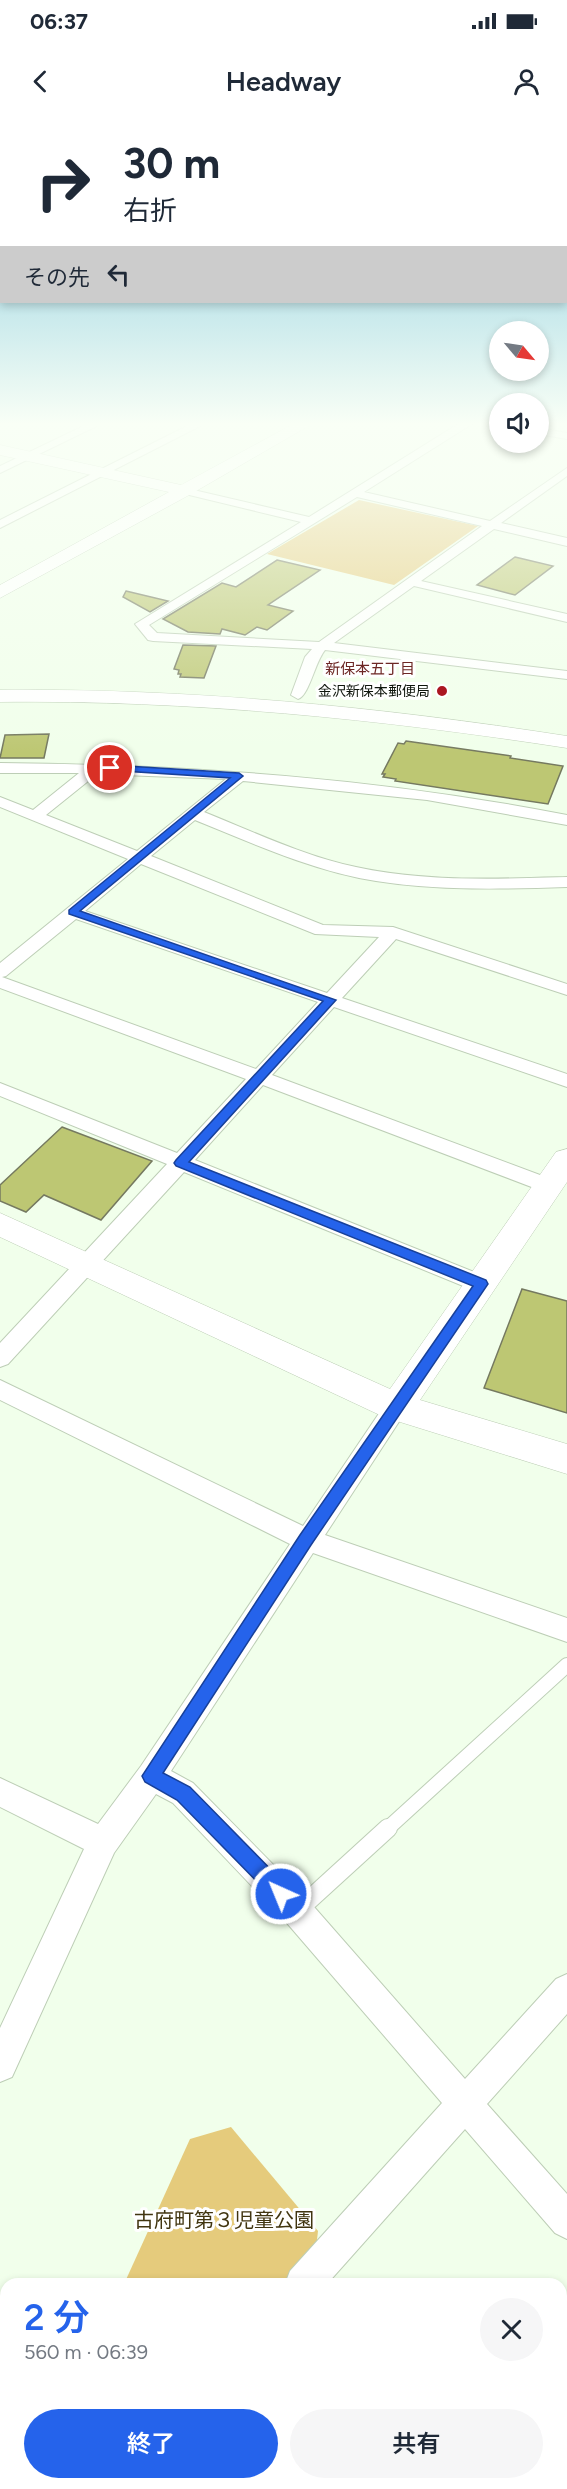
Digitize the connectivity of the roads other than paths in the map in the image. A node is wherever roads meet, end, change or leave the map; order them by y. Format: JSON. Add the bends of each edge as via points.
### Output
{"nodes":[{"id":1,"x":111,"y":532,"type":"edge"},
{"id":2,"x":292,"y":532,"type":"edge"},
{"id":3,"x":482,"y":532,"type":"edge"},
{"id":4,"x":520,"y":532,"type":"edge"},
{"id":5,"x":567,"y":542,"type":"edge"},
{"id":6,"x":411,"y":582,"type":"junction"},
{"id":7,"x":0,"y":592,"type":"edge"},
{"id":8,"x":567,"y":618,"type":"edge"},
{"id":9,"x":322,"y":646,"type":"junction"},
{"id":10,"x":567,"y":675,"type":"edge"},
{"id":11,"x":0,"y":684,"type":"edge"},
{"id":12,"x":298,"y":695,"type":"junction"},
{"id":13,"x":0,"y":696,"type":"edge"},
{"id":14,"x":567,"y":727,"type":"edge"},
{"id":15,"x":567,"y":742,"type":"edge"},
{"id":16,"x":0,"y":768,"type":"edge"},
{"id":17,"x":96,"y":768,"type":"junction"},
{"id":18,"x":239,"y":776,"type":"junction"},
{"id":19,"x":0,"y":802,"type":"edge"},
{"id":20,"x":193,"y":813,"type":"junction"},
{"id":21,"x":35,"y":816,"type":"junction"},
{"id":22,"x":567,"y":820,"type":"edge"},
{"id":23,"x":139,"y":857,"type":"junction"},
{"id":24,"x":567,"y":882,"type":"edge"},
{"id":25,"x":73,"y":912,"type":"junction"},
{"id":26,"x":393,"y":933,"type":"junction"},
{"id":27,"x":0,"y":972,"type":"edge"},
{"id":28,"x":0,"y":982,"type":"edge"},
{"id":29,"x":567,"y":990,"type":"edge"},
{"id":30,"x":331,"y":1000,"type":"junction"},
{"id":31,"x":260,"y":1077,"type":"junction"},
{"id":32,"x":567,"y":1081,"type":"edge"},
{"id":33,"x":0,"y":1089,"type":"edge"},
{"id":34,"x":567,"y":1159,"type":"edge"},
{"id":35,"x":180,"y":1163,"type":"junction"},
{"id":36,"x":549,"y":1186,"type":"junction"},
{"id":37,"x":0,"y":1224,"type":"edge"},
{"id":38,"x":87,"y":1264,"type":"junction"},
{"id":39,"x":481,"y":1284,"type":"junction"},
{"id":40,"x":0,"y":1358,"type":"edge"},
{"id":41,"x":0,"y":1389,"type":"edge"},
{"id":42,"x":396,"y":1407,"type":"junction"},
{"id":43,"x":567,"y":1459,"type":"edge"},
{"id":44,"x":306,"y":1540,"type":"junction"},
{"id":45,"x":567,"y":1630,"type":"edge"},
{"id":46,"x":567,"y":1665,"type":"edge"},
{"id":47,"x":151,"y":1776,"type":"junction"},
{"id":48,"x":0,"y":1792,"type":"edge"},
{"id":49,"x":103,"y":1842,"type":"junction"},
{"id":50,"x":297,"y":1911,"type":"junction"},
{"id":51,"x":567,"y":1990,"type":"edge"},
{"id":52,"x":0,"y":2065,"type":"edge"},
{"id":53,"x":465,"y":2104,"type":"junction"},
{"id":54,"x":567,"y":2221,"type":"edge"},
{"id":55,"x":308,"y":2278,"type":"edge"}],
"edges":[{"from":1,"to":7,"type":"street"},
{"from":2,"to":9,"type":"street","via":[[141,624],[153,637]]},
{"from":3,"to":6,"type":"street"},
{"from":4,"to":5,"type":"street"},
{"from":6,"to":8,"type":"street"},
{"from":6,"to":9,"type":"street"},
{"from":9,"to":10,"type":"street"},
{"from":9,"to":12,"type":"street","via":[[312,657]]},
{"from":11,"to":12,"type":"street"},
{"from":12,"to":14,"type":"street"},
{"from":13,"to":15,"type":"street","via":[[249,704],[472,726]]},
{"from":16,"to":17,"type":"street"},
{"from":17,"to":18,"type":"street"},
{"from":17,"to":21,"type":"street"},
{"from":18,"to":20,"type":"street"},
{"from":18,"to":22,"type":"street","via":[[407,791]]},
{"from":19,"to":21,"type":"street"},
{"from":20,"to":23,"type":"street"},
{"from":20,"to":24,"type":"street","via":[[309,859],[375,876],[482,884]]},
{"from":21,"to":23,"type":"street"},
{"from":23,"to":25,"type":"street"},
{"from":23,"to":26,"type":"street","via":[[321,930]]},
{"from":25,"to":27,"type":"street"},
{"from":25,"to":30,"type":"street"},
{"from":26,"to":29,"type":"street"},
{"from":26,"to":30,"type":"street"},
{"from":28,"to":31,"type":"street"},
{"from":30,"to":31,"type":"street"},
{"from":30,"to":32,"type":"street"},
{"from":31,"to":35,"type":"street"},
{"from":31,"to":36,"type":"street"},
{"from":33,"to":35,"type":"street"},
{"from":34,"to":36,"type":"street"},
{"from":35,"to":38,"type":"street"},
{"from":35,"to":39,"type":"street"},
{"from":36,"to":39,"type":"street"},
{"from":37,"to":38,"type":"street"},
{"from":38,"to":40,"type":"street"},
{"from":38,"to":42,"type":"street"},
{"from":39,"to":42,"type":"street"},
{"from":41,"to":44,"type":"street"},
{"from":42,"to":43,"type":"street"},
{"from":42,"to":44,"type":"street"},
{"from":44,"to":45,"type":"street"},
{"from":44,"to":47,"type":"street"},
{"from":46,"to":50,"type":"lane"},
{"from":47,"to":49,"type":"street"},
{"from":47,"to":50,"type":"street","via":[[183,1794]]},
{"from":48,"to":49,"type":"street"},
{"from":49,"to":52,"type":"street"},
{"from":50,"to":53,"type":"street"},
{"from":51,"to":53,"type":"street"},
{"from":53,"to":54,"type":"street"},
{"from":53,"to":55,"type":"street"}]}
